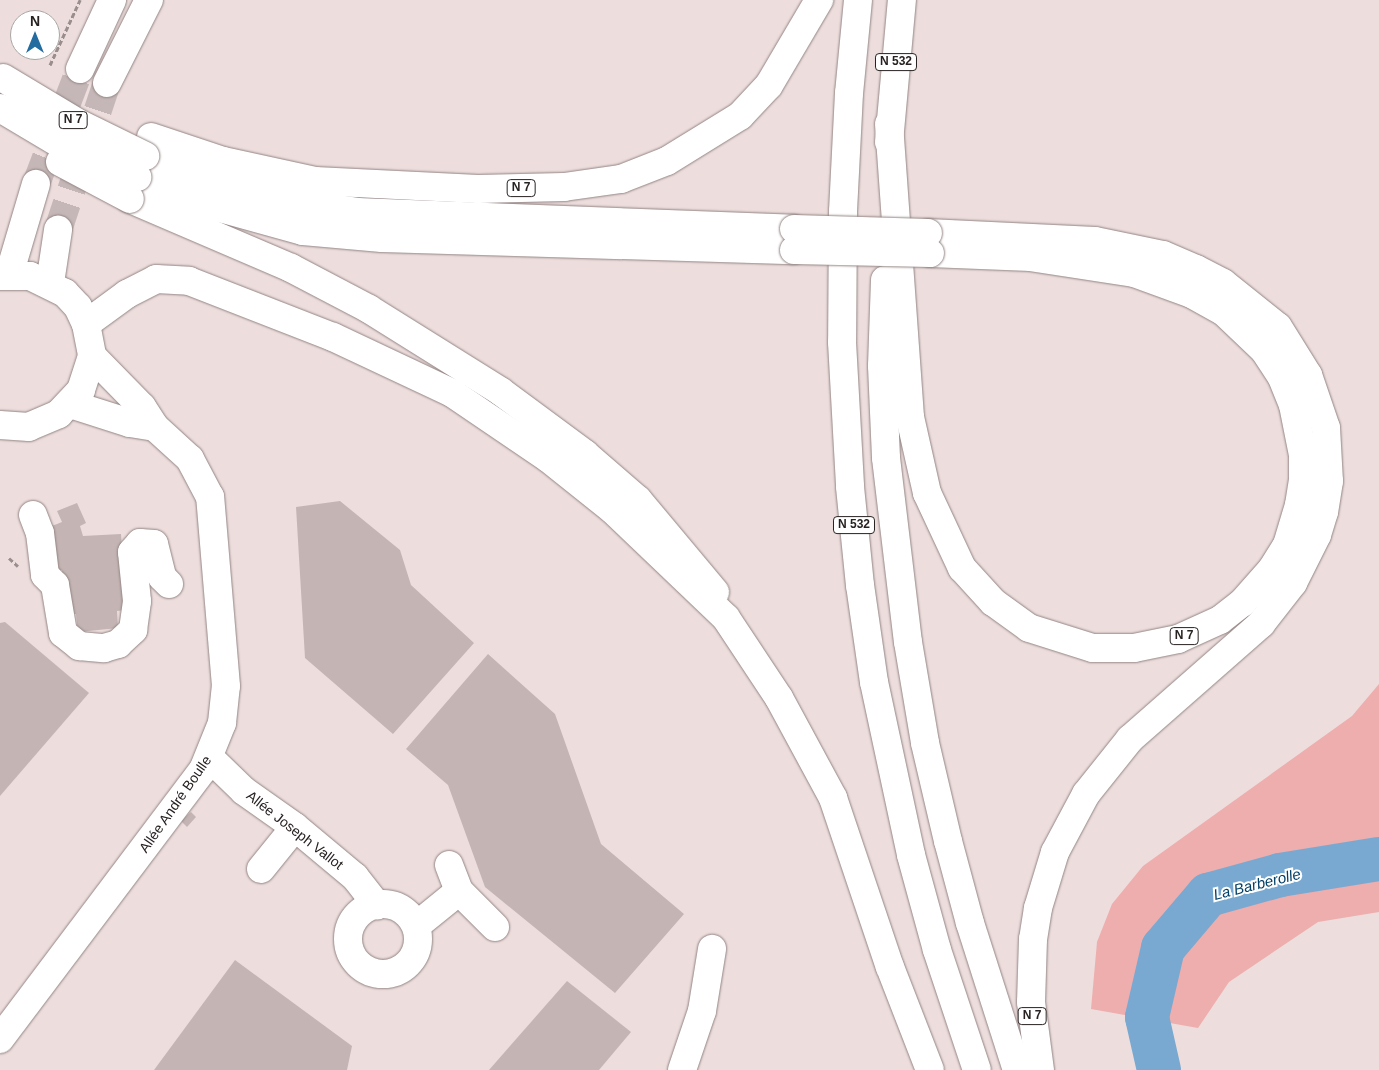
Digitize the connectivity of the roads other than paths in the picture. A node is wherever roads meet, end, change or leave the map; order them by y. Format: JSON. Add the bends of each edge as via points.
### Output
{"nodes":[{"id":1,"x":112,"y":0,"type":"edge"},
{"id":2,"x":149,"y":0,"type":"edge"},
{"id":3,"x":819,"y":0,"type":"edge"},
{"id":4,"x":858,"y":0,"type":"edge"},
{"id":5,"x":902,"y":0,"type":"edge"},
{"id":6,"x":80,"y":69,"type":"tunnel mouth"},
{"id":7,"x":2,"y":77,"type":"edge"},
{"id":8,"x":107,"y":83,"type":"tunnel mouth"},
{"id":9,"x":0,"y":108,"type":"edge"},
{"id":10,"x":889,"y":124,"type":"junction"},
{"id":11,"x":0,"y":129,"type":"edge"},
{"id":12,"x":141,"y":167,"type":"junction"},
{"id":13,"x":36,"y":184,"type":"tunnel mouth"},
{"id":14,"x":58,"y":230,"type":"tunnel mouth"},
{"id":15,"x":929,"y":243,"type":"junction"},
{"id":16,"x":5,"y":276,"type":"edge"},
{"id":17,"x":50,"y":283,"type":"junction"},
{"id":18,"x":86,"y":324,"type":"junction"},
{"id":19,"x":92,"y":356,"type":"junction"},
{"id":20,"x":70,"y":404,"type":"junction"},
{"id":21,"x":155,"y":427,"type":"junction"},
{"id":22,"x":5,"y":433,"type":"edge"},
{"id":23,"x":33,"y":515,"type":"dead end"},
{"id":24,"x":169,"y":584,"type":"dead end"},
{"id":25,"x":726,"y":618,"type":"junction"},
{"id":26,"x":210,"y":758,"type":"junction"},
{"id":27,"x":296,"y":827,"type":"junction"},
{"id":28,"x":450,"y":864,"type":"dead end"},
{"id":29,"x":261,"y":868,"type":"dead end"},
{"id":30,"x":459,"y":891,"type":"junction"},
{"id":31,"x":377,"y":905,"type":"junction"},
{"id":32,"x":416,"y":926,"type":"junction"},
{"id":33,"x":495,"y":927,"type":"dead end"},
{"id":34,"x":712,"y":949,"type":"dead end"},
{"id":35,"x":0,"y":1039,"type":"edge"},
{"id":36,"x":682,"y":1070,"type":"edge"},
{"id":37,"x":930,"y":1070,"type":"edge"},
{"id":38,"x":977,"y":1070,"type":"edge"},
{"id":39,"x":1017,"y":1070,"type":"edge"},
{"id":40,"x":1040,"y":1070,"type":"edge"}],
"edges":[{"from":1,"to":6,"type":"main road"},
{"from":2,"to":8,"type":"main road"},
{"from":3,"to":12,"type":"main road","number":"N 7","via":[[769,85],[740,116],[667,161],[621,179],[564,187],[478,189],[315,181],[223,161]]},
{"from":4,"to":38,"type":"main road","number":"N 532","via":[[849,93],[842,333],[854,526],[874,682],[890,765],[937,950]]},
{"from":5,"to":10,"type":"main road","number":"N 532"},
{"from":7,"to":12,"type":"main road","number":"N 7","bridge":true,"via":[[78,123]]},
{"from":9,"to":12,"type":"main road","number":"N 7","bridge":true,"via":[[69,149]]},
{"from":10,"to":15,"type":"main road","number":"N 7","via":[[910,417],[927,493],[962,568],[993,602],[1029,628],[1093,648],[1134,648],[1178,639],[1220,620],[1242,603],[1267,576],[1287,545],[1300,505],[1303,479],[1303,455],[1293,405],[1281,376],[1258,344],[1224,312],[1192,294],[1134,273]]},
{"from":10,"to":39,"type":"main road","number":"N 532","via":[[882,366],[895,552],[925,743],[948,841],[970,923]]},
{"from":11,"to":12,"type":"main road","number":"N 7","bridge":true},
{"from":12,"to":15,"type":"main road","number":"N 7","bridge":true,"via":[[282,201],[357,212],[794,240]]},
{"from":12,"to":25,"type":"main road","number":"N 7","via":[[291,268],[369,309],[500,391],[585,454],[638,500],[712,586]]},
{"from":13,"to":16,"type":"main road"},
{"from":14,"to":17,"type":"main road"},
{"from":15,"to":40,"type":"main road","number":"N 7","via":[[1095,241],[1163,255],[1196,269],[1223,283],[1278,327],[1308,375],[1320,404],[1327,437],[1328,481],[1324,512],[1317,535],[1293,583],[1261,624],[1130,739],[1086,794],[1055,852],[1038,908],[1033,939],[1031,1002]]},
{"from":16,"to":17,"type":"main road","via":[[30,276]]},
{"from":17,"to":18,"type":"main road","via":[[78,307]]},
{"from":18,"to":19,"type":"main road"},
{"from":18,"to":25,"type":"main road","number":"N 7","via":[[127,294],[156,279],[173,278],[333,337],[452,393],[548,458],[613,510]]},
{"from":19,"to":20,"type":"main road","via":[[81,390]]},
{"from":19,"to":21,"type":"main road","name":"Allée André Boulle","via":[[142,407]]},
{"from":20,"to":21,"type":"main road","via":[[130,423]]},
{"from":20,"to":22,"type":"main road","via":[[45,422]]},
{"from":21,"to":26,"type":"main road","name":"Allée André Boulle","via":[[190,458],[210,497],[226,686],[222,723]]},
{"from":23,"to":24,"type":"main road","via":[[40,533],[44,575],[54,585],[62,633],[79,646],[104,648],[118,644],[133,630],[137,601],[132,552],[140,543],[154,544],[162,577]]},
{"from":25,"to":37,"type":"main road","number":"N 7","via":[[779,698],[833,798],[890,967]]},
{"from":26,"to":27,"type":"main road","name":"Allée Joseph Vallot","via":[[244,791]]},
{"from":26,"to":35,"type":"main road","name":"Allée André Boulle"},
{"from":27,"to":29,"type":"main road"},
{"from":27,"to":31,"type":"main road","name":"Allée Joseph Vallot","via":[[355,877]]},
{"from":28,"to":30,"type":"main road"},
{"from":30,"to":32,"type":"main road"},
{"from":30,"to":33,"type":"main road"},
{"from":31,"to":32,"type":"main road","via":[[400,908]]},
{"from":31,"to":32,"type":"main road","via":[[356,917],[350,933],[351,951],[366,969],[386,973],[404,966],[417,949]]},
{"from":34,"to":36,"type":"main road","via":[[702,1011]]}]}
